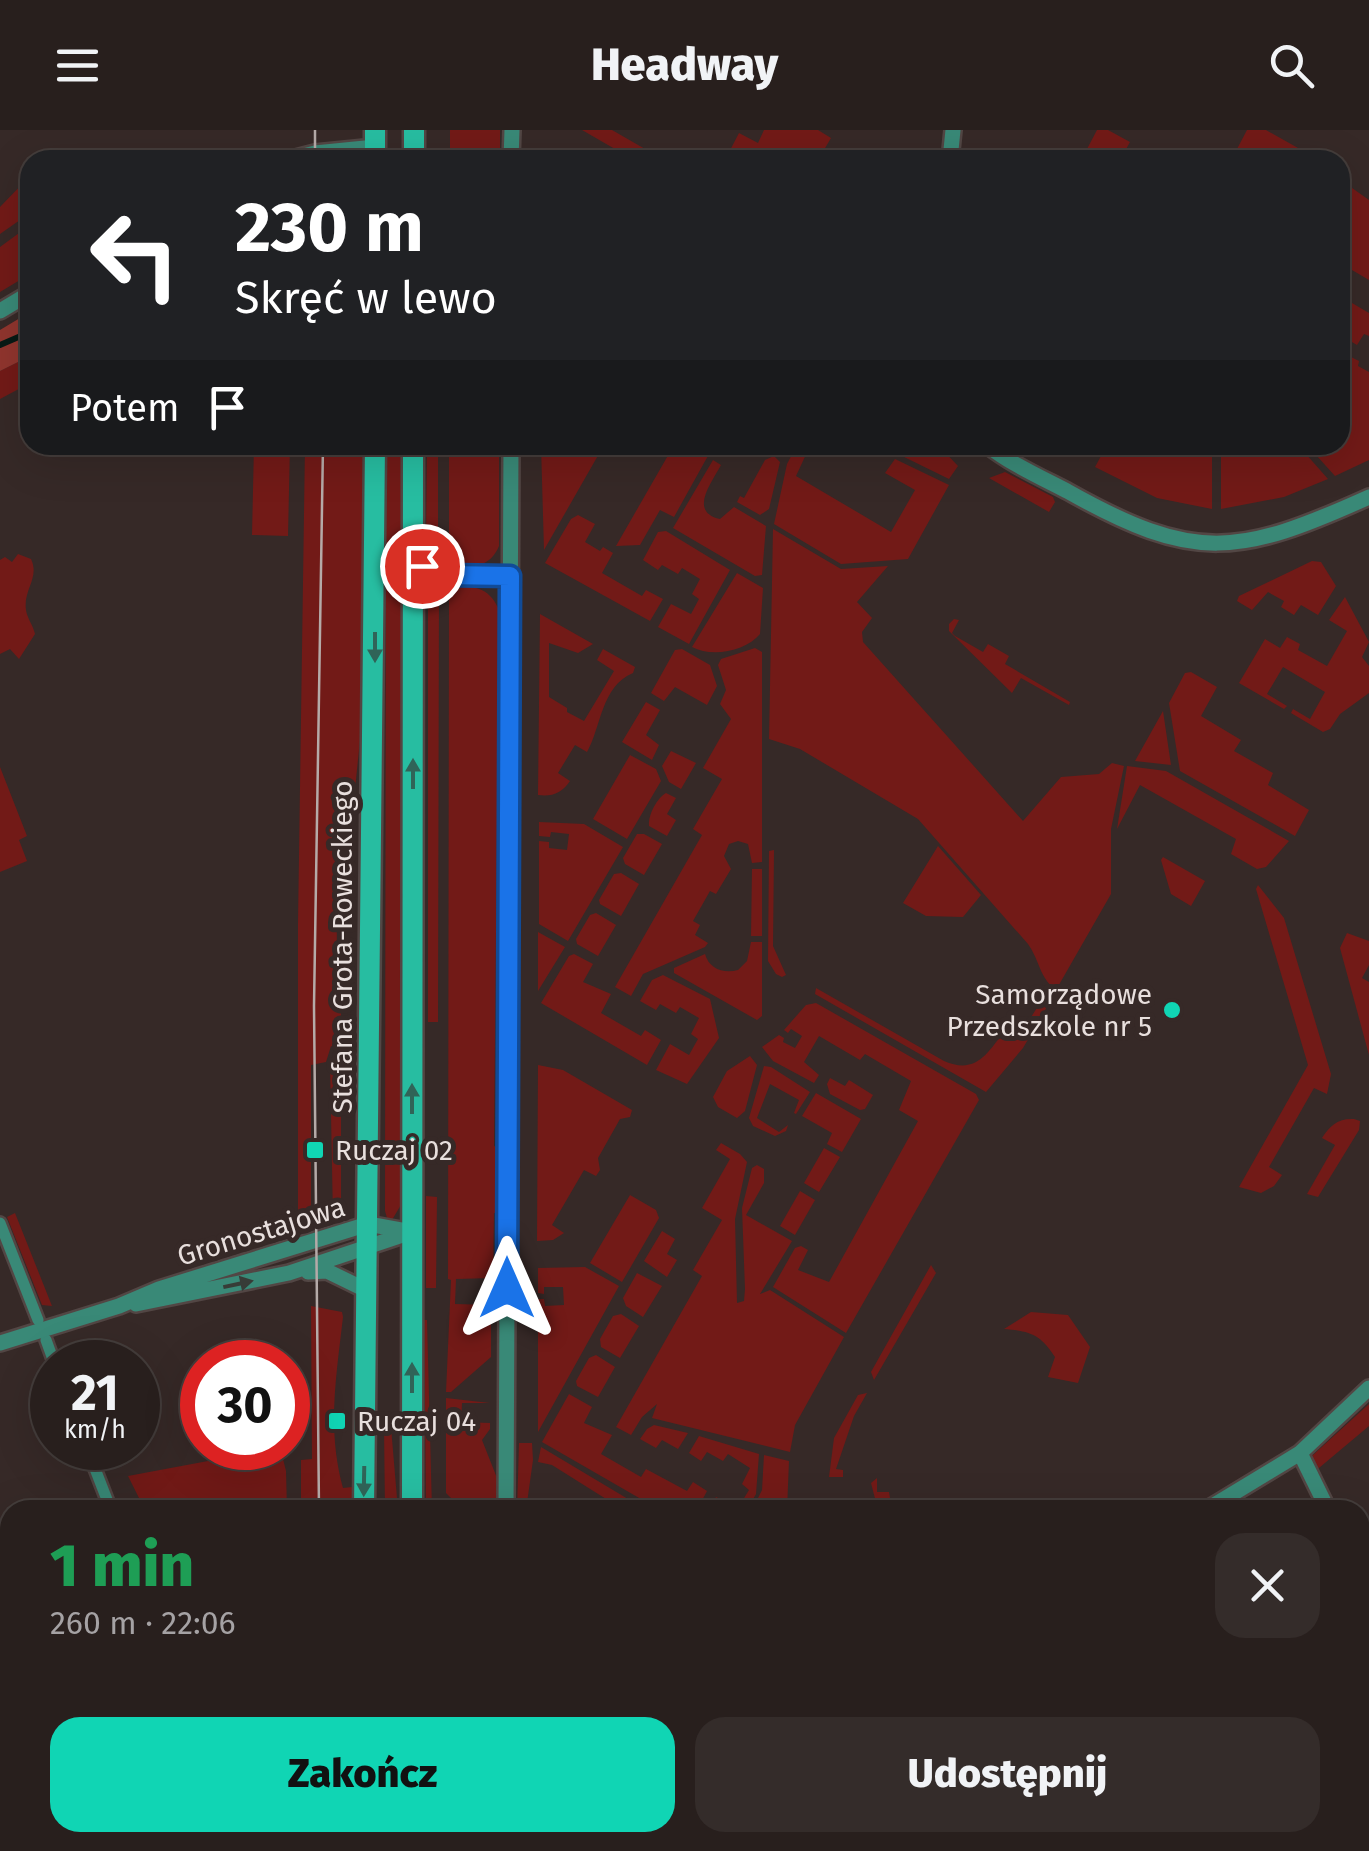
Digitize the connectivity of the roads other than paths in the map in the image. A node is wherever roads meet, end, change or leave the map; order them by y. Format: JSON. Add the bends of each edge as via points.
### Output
{"nodes":[{"id":1,"x":375,"y":146,"type":"edge"},
{"id":2,"x":341,"y":150,"type":"edge"},
{"id":3,"x":375,"y":455,"type":"edge"},
{"id":4,"x":413,"y":455,"type":"edge"},
{"id":5,"x":511,"y":455,"type":"edge"},
{"id":6,"x":1005,"y":455,"type":"edge"},
{"id":7,"x":1369,"y":497,"type":"edge"},
{"id":8,"x":413,"y":558,"type":"junction"},
{"id":9,"x":510,"y":576,"type":"junction"},
{"id":10,"x":0,"y":1223,"type":"edge"},
{"id":11,"x":412,"y":1232,"type":"junction"},
{"id":12,"x":368,"y":1234,"type":"junction"},
{"id":13,"x":289,"y":1272,"type":"junction"},
{"id":14,"x":368,"y":1291,"type":"junction"},
{"id":15,"x":119,"y":1306,"type":"junction"},
{"id":16,"x":38,"y":1320,"type":"dead end"},
{"id":17,"x":0,"y":1343,"type":"edge"},
{"id":18,"x":1369,"y":1388,"type":"edge"},
{"id":19,"x":1300,"y":1453,"type":"junction"},
{"id":20,"x":96,"y":1470,"type":"edge"},
{"id":21,"x":107,"y":1500,"type":"edge"},
{"id":22,"x":364,"y":1500,"type":"edge"},
{"id":23,"x":412,"y":1500,"type":"edge"},
{"id":24,"x":506,"y":1500,"type":"edge"},
{"id":25,"x":1222,"y":1500,"type":"edge"},
{"id":26,"x":1323,"y":1500,"type":"edge"}],
"edges":[{"from":1,"to":2,"type":"street"},
{"from":3,"to":12,"type":"main road","name":"Stefana Grota-Roweckiego","one_way":true},
{"from":4,"to":8,"type":"main road"},
{"from":5,"to":9,"type":"street"},
{"from":6,"to":7,"type":"street","via":[[1106,514],[1178,541],[1223,544],[1276,534]]},
{"from":8,"to":9,"type":"street","via":[[444,575]]},
{"from":11,"to":8,"type":"main road","one_way":true},
{"from":9,"to":24,"type":"street"},
{"from":10,"to":16,"type":"street"},
{"from":11,"to":12,"type":"street","name":"Gronostajowa"},
{"from":23,"to":11,"type":"main road","one_way":true},
{"from":12,"to":13,"type":"street","name":"Gronostajowa"},
{"from":12,"to":14,"type":"main road","name":"Stefana Grota-Roweckiego"},
{"from":12,"to":15,"type":"street","name":"Gronostajowa","via":[[159,1289]]},
{"from":13,"to":14,"type":"street","name":"Gronostajowa","via":[[327,1271]]},
{"from":15,"to":13,"type":"street","name":"Gronostajowa","one_way":true},
{"from":14,"to":22,"type":"main road","name":"Stefana Grota-Roweckiego","one_way":true},
{"from":15,"to":17,"type":"street","name":"Gronostajowa"},
{"from":18,"to":19,"type":"street"},
{"from":19,"to":25,"type":"street"},
{"from":19,"to":26,"type":"street"},
{"from":20,"to":21,"type":"street"}]}
